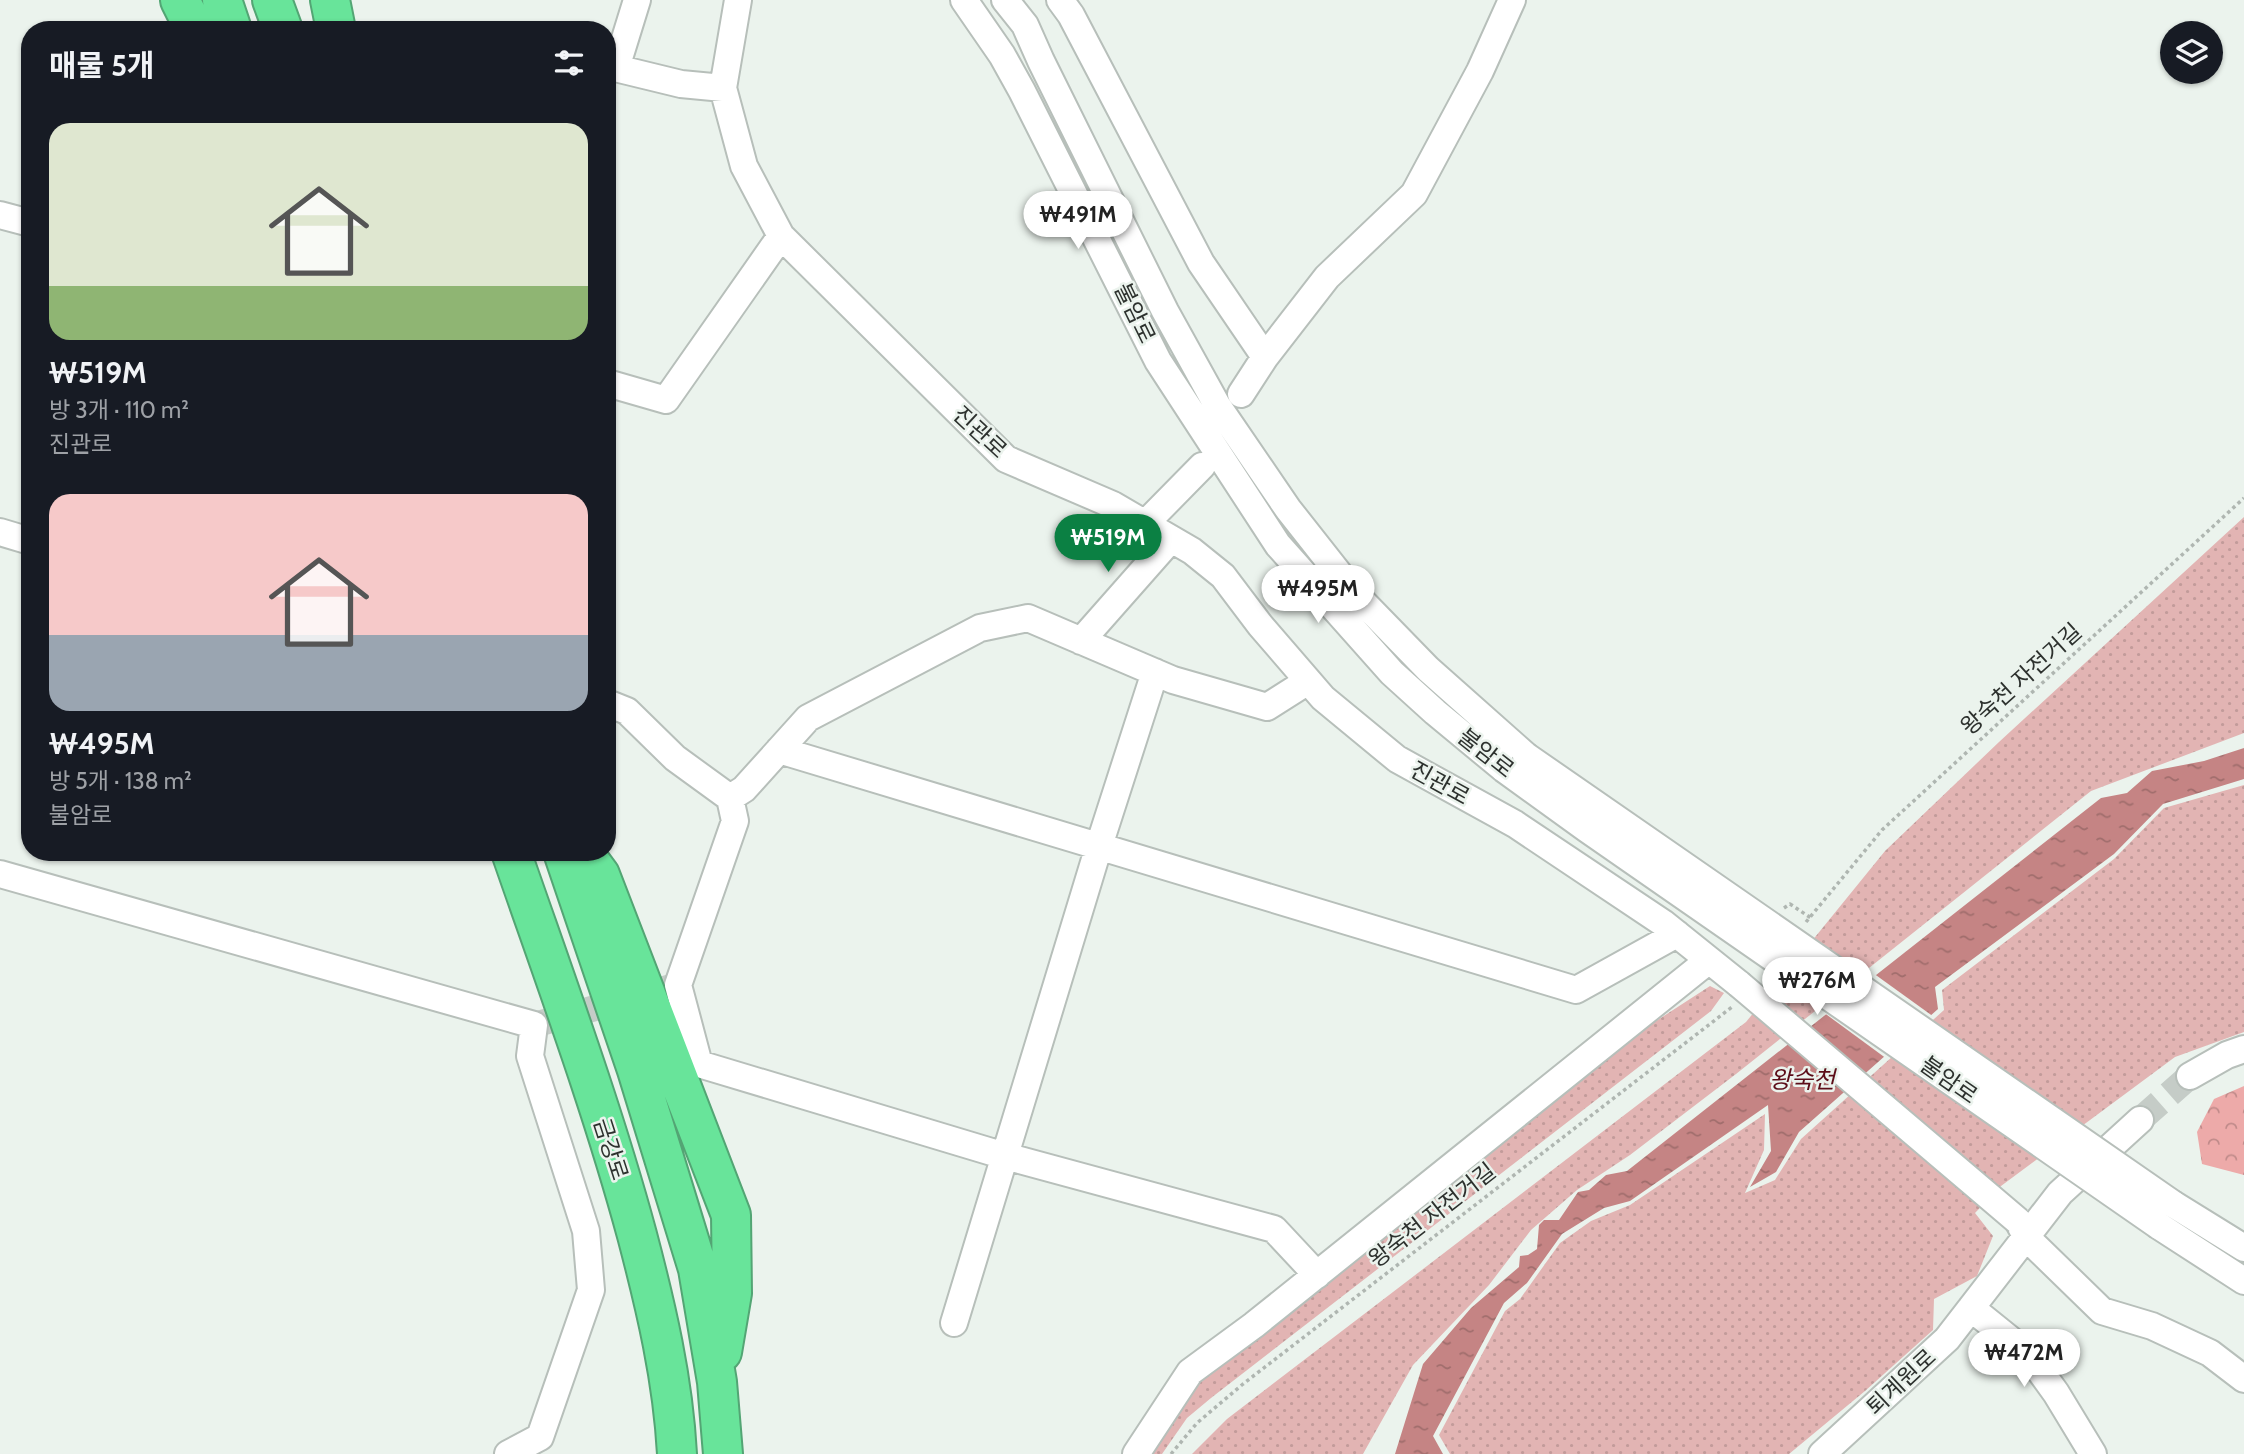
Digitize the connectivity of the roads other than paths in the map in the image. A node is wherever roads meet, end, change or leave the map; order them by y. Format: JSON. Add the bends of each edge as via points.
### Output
{"nodes":[{"id":1,"x":180,"y":0,"type":"edge"},
{"id":2,"x":222,"y":0,"type":"edge"},
{"id":3,"x":272,"y":0,"type":"edge"},
{"id":4,"x":330,"y":0,"type":"edge"},
{"id":5,"x":637,"y":0,"type":"edge"},
{"id":6,"x":738,"y":0,"type":"edge"},
{"id":7,"x":964,"y":0,"type":"edge"},
{"id":8,"x":1005,"y":0,"type":"edge"},
{"id":9,"x":1060,"y":0,"type":"edge"},
{"id":10,"x":1508,"y":1,"type":"edge"},
{"id":11,"x":190,"y":21,"type":"edge"},
{"id":12,"x":229,"y":21,"type":"edge"},
{"id":13,"x":280,"y":21,"type":"edge"},
{"id":14,"x":334,"y":21,"type":"edge"},
{"id":15,"x":616,"y":54,"type":"edge"},
{"id":16,"x":616,"y":68,"type":"edge"},
{"id":17,"x":723,"y":88,"type":"junction"},
{"id":18,"x":0,"y":215,"type":"edge"},
{"id":19,"x":21,"y":221,"type":"edge"},
{"id":20,"x":781,"y":236,"type":"junction"},
{"id":21,"x":1265,"y":357,"type":"junction"},
{"id":22,"x":616,"y":386,"type":"edge"},
{"id":23,"x":1241,"y":394,"type":"dead end"},
{"id":24,"x":1202,"y":466,"type":"dead end"},
{"id":25,"x":1145,"y":524,"type":"junction"},
{"id":26,"x":0,"y":533,"type":"edge"},
{"id":27,"x":21,"y":539,"type":"edge"},
{"id":28,"x":1171,"y":539,"type":"junction"},
{"id":29,"x":1081,"y":640,"type":"junction"},
{"id":30,"x":1155,"y":672,"type":"junction"},
{"id":31,"x":1308,"y":681,"type":"junction"},
{"id":32,"x":616,"y":707,"type":"edge"},
{"id":33,"x":779,"y":750,"type":"junction"},
{"id":34,"x":1515,"y":762,"type":"junction"},
{"id":35,"x":730,"y":797,"type":"junction"},
{"id":36,"x":1099,"y":846,"type":"junction"},
{"id":37,"x":514,"y":861,"type":"edge"},
{"id":38,"x":566,"y":861,"type":"edge"},
{"id":39,"x":590,"y":861,"type":"edge"},
{"id":40,"x":0,"y":874,"type":"edge"},
{"id":41,"x":1677,"y":934,"type":"junction"},
{"id":42,"x":1709,"y":960,"type":"junction"},
{"id":43,"x":2244,"y":1049,"type":"edge"},
{"id":44,"x":2190,"y":1076,"type":"tunnel mouth"},
{"id":45,"x":2140,"y":1120,"type":"tunnel mouth"},
{"id":46,"x":1005,"y":1156,"type":"junction"},
{"id":47,"x":2166,"y":1215,"type":"junction"},
{"id":48,"x":2022,"y":1230,"type":"junction"},
{"id":49,"x":2244,"y":1248,"type":"edge"},
{"id":50,"x":1317,"y":1275,"type":"junction"},
{"id":51,"x":2244,"y":1281,"type":"edge"},
{"id":52,"x":1971,"y":1308,"type":"junction"},
{"id":53,"x":954,"y":1323,"type":"dead end"},
{"id":54,"x":2244,"y":1379,"type":"edge"},
{"id":55,"x":717,"y":1382,"type":"junction"},
{"id":56,"x":508,"y":1454,"type":"edge"},
{"id":57,"x":677,"y":1454,"type":"edge"},
{"id":58,"x":723,"y":1454,"type":"edge"},
{"id":59,"x":1136,"y":1454,"type":"edge"},
{"id":60,"x":1822,"y":1454,"type":"edge"},
{"id":61,"x":2093,"y":1454,"type":"edge"}],
"edges":[{"from":1,"to":11,"type":"highway"},
{"from":2,"to":12,"type":"highway"},
{"from":3,"to":13,"type":"highway"},
{"from":4,"to":14,"type":"highway"},
{"from":5,"to":15,"type":"street"},
{"from":6,"to":17,"type":"street","name":"진관로"},
{"from":7,"to":34,"type":"street","name":"불암로","via":[[1022,91],[1158,361],[1278,545],[1392,673],[1435,712]]},
{"from":8,"to":34,"type":"street","name":"불암로","via":[[1025,24],[1165,311],[1217,405],[1281,499],[1355,594]]},
{"from":9,"to":21,"type":"street","via":[[1201,263]]},
{"from":10,"to":21,"type":"street","via":[[1480,71],[1414,194],[1327,277]]},
{"from":16,"to":17,"type":"street","via":[[681,84]]},
{"from":17,"to":20,"type":"street","name":"진관로","via":[[744,166]]},
{"from":18,"to":19,"type":"street"},
{"from":20,"to":22,"type":"street","via":[[666,400]]},
{"from":20,"to":25,"type":"street","name":"진관로","via":[[1006,459],[1113,505]]},
{"from":21,"to":23,"type":"street"},
{"from":24,"to":25,"type":"street"},
{"from":25,"to":28,"type":"street","name":"진관로"},
{"from":26,"to":27,"type":"street"},
{"from":28,"to":29,"type":"street"},
{"from":28,"to":31,"type":"street","name":"진관로","via":[[1223,576]]},
{"from":29,"to":30,"type":"street"},
{"from":29,"to":33,"type":"street","via":[[1028,618],[980,628],[807,718]]},
{"from":30,"to":31,"type":"street","via":[[1267,707]]},
{"from":30,"to":36,"type":"street"},
{"from":31,"to":41,"type":"street","name":"진관로","via":[[1397,759],[1515,824]]},
{"from":32,"to":35,"type":"street"},
{"from":33,"to":35,"type":"street","via":[[744,789]]},
{"from":33,"to":36,"type":"street"},
{"from":34,"to":47,"type":"street","name":"불암로","bridge":true},
{"from":35,"to":46,"type":"street","via":[[735,821],[678,985],[699,1064]]},
{"from":36,"to":41,"type":"street","via":[[1576,990]]},
{"from":36,"to":46,"type":"street"},
{"from":37,"to":57,"type":"highway","name":"금강로","via":[[618,1166],[656,1309],[675,1411]]},
{"from":38,"to":55,"type":"highway","name":"금강로","via":[[638,1070],[698,1269]]},
{"from":39,"to":55,"type":"highway","via":[[600,875],[731,1215],[732,1293]]},
{"from":40,"to":56,"type":"street","via":[[534,1024],[530,1056],[586,1231],[591,1290],[540,1437]]},
{"from":41,"to":42,"type":"street","name":"진관로"},
{"from":42,"to":48,"type":"street","name":"진관로","bridge":true},
{"from":42,"to":50,"type":"street"},
{"from":43,"to":44,"type":"street"},
{"from":45,"to":48,"type":"street","name":"퇴계원로"},
{"from":46,"to":50,"type":"street","via":[[1274,1229]]},
{"from":46,"to":53,"type":"street"},
{"from":47,"to":49,"type":"street"},
{"from":47,"to":51,"type":"street","name":"불암로"},
{"from":48,"to":52,"type":"street","name":"퇴계원로"},
{"from":48,"to":54,"type":"street","name":"진관로","via":[[2102,1311],[2152,1326],[2210,1353]]},
{"from":50,"to":59,"type":"street","via":[[1190,1372]]},
{"from":52,"to":60,"type":"street","name":"퇴계원로","via":[[1947,1339]]},
{"from":52,"to":61,"type":"street","via":[[2027,1353]]},
{"from":55,"to":58,"type":"highway","name":"금강로"}]}
